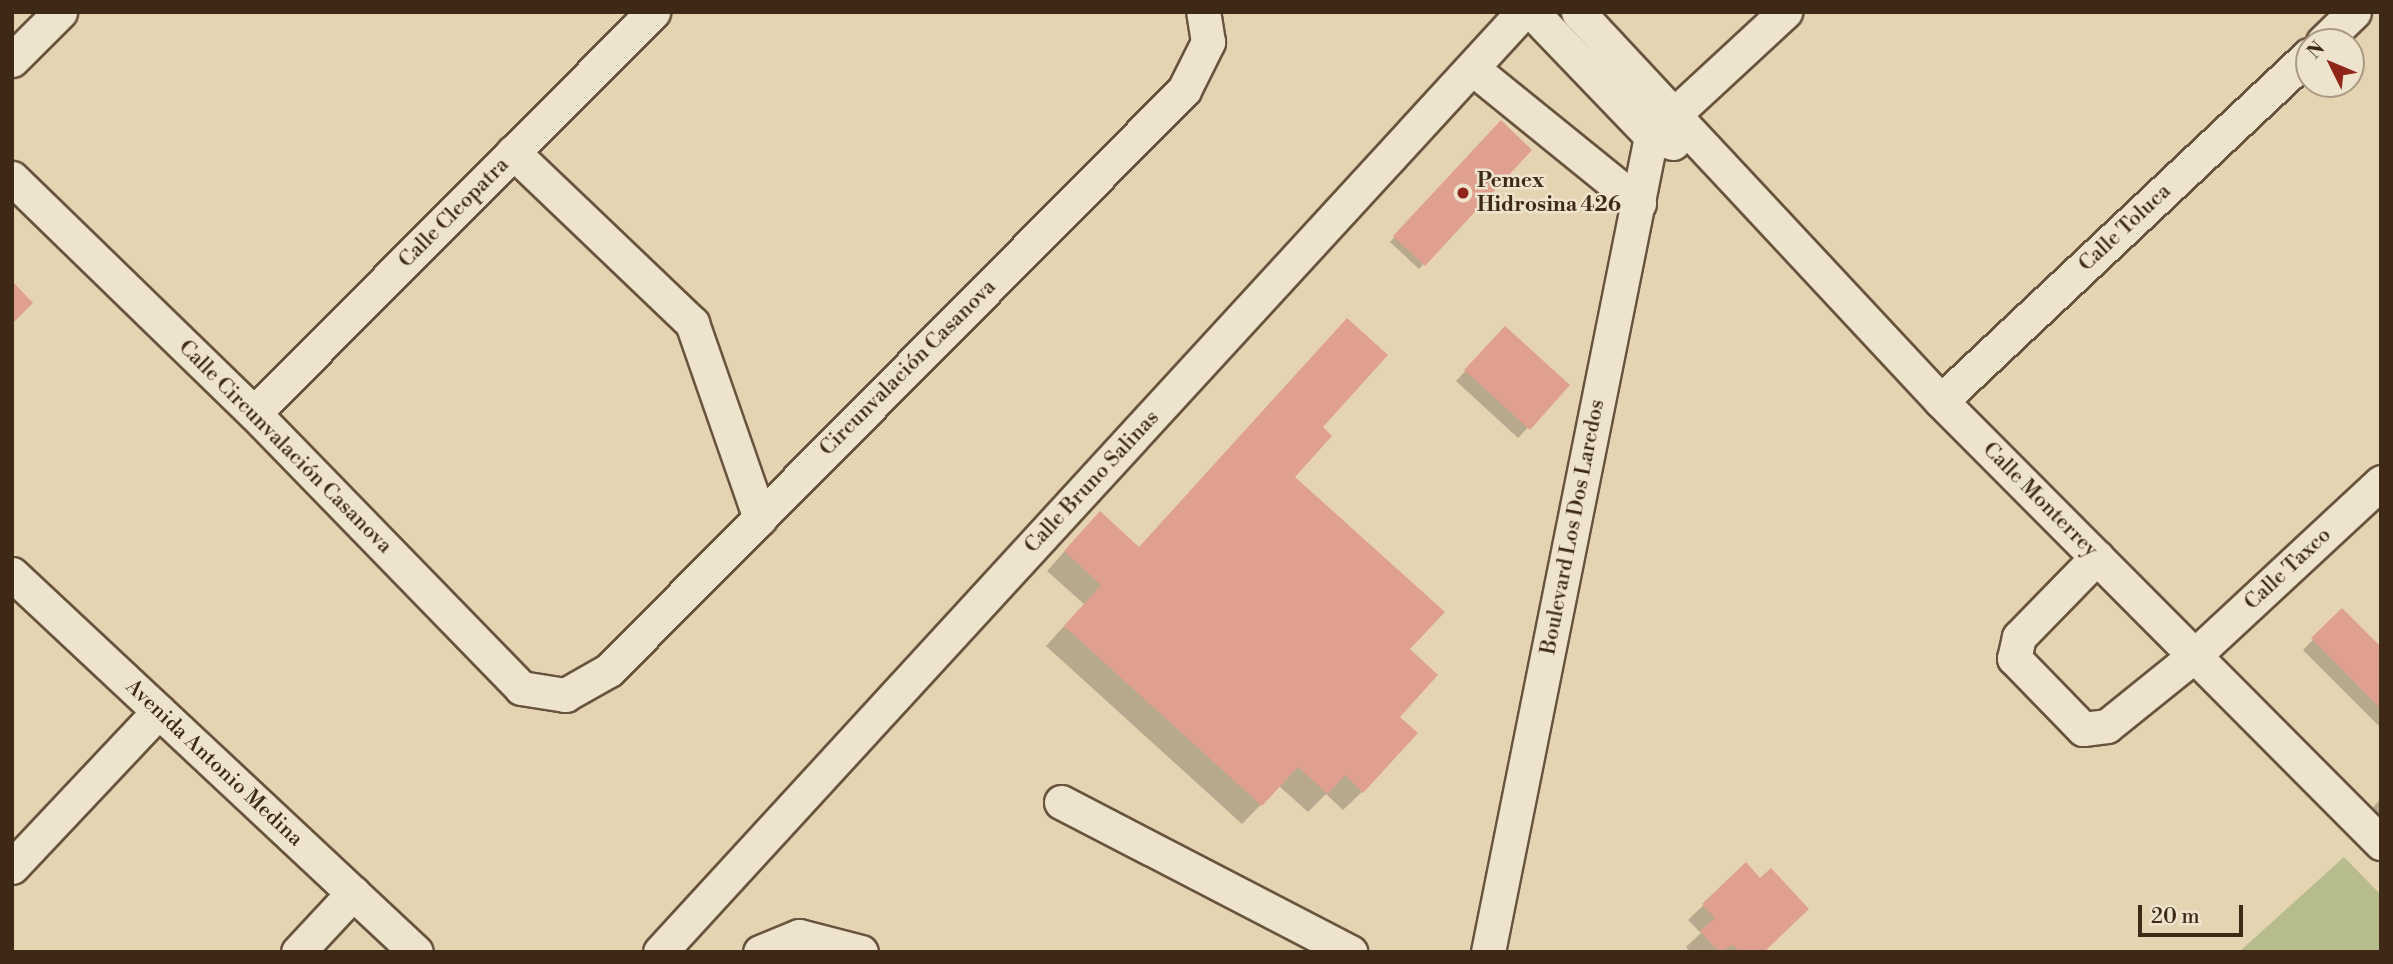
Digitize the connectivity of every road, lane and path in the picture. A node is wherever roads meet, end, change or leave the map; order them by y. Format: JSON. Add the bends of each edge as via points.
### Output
{"nodes":[{"id":1,"x":60,"y":12,"type":"edge"},
{"id":2,"x":653,"y":12,"type":"edge"},
{"id":3,"x":1203,"y":12,"type":"edge"},
{"id":4,"x":1523,"y":12,"type":"edge"},
{"id":5,"x":1532,"y":12,"type":"edge"},
{"id":6,"x":1578,"y":12,"type":"edge"},
{"id":7,"x":2354,"y":12,"type":"edge"},
{"id":8,"x":1773,"y":17,"type":"edge"},
{"id":9,"x":2337,"y":28,"type":"edge"},
{"id":10,"x":12,"y":60,"type":"edge"},
{"id":11,"x":1472,"y":68,"type":"junction"},
{"id":12,"x":2295,"y":68,"type":"edge"},
{"id":13,"x":1673,"y":109,"type":"junction"},
{"id":14,"x":1651,"y":136,"type":"junction"},
{"id":15,"x":513,"y":152,"type":"junction"},
{"id":16,"x":1705,"y":154,"type":"junction"},
{"id":17,"x":12,"y":178,"type":"edge"},
{"id":18,"x":1639,"y":202,"type":"junction"},
{"id":19,"x":1941,"y":401,"type":"junction"},
{"id":20,"x":254,"y":413,"type":"junction"},
{"id":21,"x":2381,"y":482,"type":"edge"},
{"id":22,"x":760,"y":517,"type":"junction"},
{"id":23,"x":2097,"y":557,"type":"junction"},
{"id":24,"x":12,"y":574,"type":"edge"},
{"id":25,"x":2195,"y":655,"type":"junction"},
{"id":26,"x":565,"y":695,"type":"joint"},
{"id":27,"x":159,"y":711,"type":"junction"},
{"id":28,"x":1061,"y":802,"type":"dead end"},
{"id":29,"x":2381,"y":843,"type":"edge"},
{"id":30,"x":12,"y":867,"type":"edge"},
{"id":31,"x":353,"y":893,"type":"junction"},
{"id":32,"x":298,"y":952,"type":"edge"},
{"id":33,"x":416,"y":952,"type":"edge"},
{"id":34,"x":660,"y":952,"type":"edge"},
{"id":35,"x":760,"y":952,"type":"edge"},
{"id":36,"x":860,"y":952,"type":"edge"},
{"id":37,"x":1350,"y":952,"type":"edge"},
{"id":38,"x":1488,"y":952,"type":"edge"}],
"edges":[{"from":1,"to":10,"type":"street"},
{"from":2,"to":15,"type":"street","name":"Calle Cleopatra"},
{"from":3,"to":22,"type":"street","name":"Circunvalación Casanova","via":[[1208,42],[1184,90]]},
{"from":4,"to":11,"type":"street","name":"Calle Bruno Salinas"},
{"from":5,"to":14,"type":"street","name":"Calle Monterrey"},
{"from":6,"to":13,"type":"street","name":"Calle Monterrey"},
{"from":7,"to":9,"type":"street"},
{"from":8,"to":13,"type":"street","name":"Boulevard Los Dos Laredos"},
{"from":11,"to":18,"type":"street"},
{"from":11,"to":34,"type":"street","name":"Calle Bruno Salinas"},
{"from":12,"to":19,"type":"street","name":"Calle Toluca"},
{"from":13,"to":14,"type":"street","name":"Boulevard Los Dos Laredos"},
{"from":13,"to":16,"type":"street","name":"Calle Monterrey"},
{"from":14,"to":16,"type":"street","name":"Calle Monterrey"},
{"from":14,"to":18,"type":"street","name":"Boulevard Los Dos Laredos"},
{"from":15,"to":20,"type":"street","name":"Calle Cleopatra"},
{"from":15,"to":22,"type":"street","via":[[692,323]]},
{"from":16,"to":19,"type":"street","name":"Calle Monterrey"},
{"from":17,"to":20,"type":"street","name":"Calle Circunvalación Casanova"},
{"from":18,"to":38,"type":"street","name":"Boulevard Los Dos Laredos"},
{"from":19,"to":23,"type":"street","name":"Calle Monterrey"},
{"from":20,"to":26,"type":"street","name":"Calle Circunvalación Casanova","via":[[521,688]]},
{"from":21,"to":25,"type":"street","name":"Calle Taxco"},
{"from":22,"to":26,"type":"street","name":"Circunvalación Casanova","via":[[609,670]]},
{"from":23,"to":25,"type":"street","name":"Calle Monterrey"},
{"from":23,"to":25,"type":"street","name":"Calle Taxco","via":[[2019,637],[2014,658],[2083,729],[2107,726]]},
{"from":24,"to":27,"type":"street","name":"Avenida Antonio Medina"},
{"from":25,"to":29,"type":"street","name":"Calle Monterrey"},
{"from":27,"to":30,"type":"street"},
{"from":27,"to":31,"type":"street","name":"Avenida Antonio Medina"},
{"from":28,"to":37,"type":"street"},
{"from":31,"to":32,"type":"street"},
{"from":31,"to":33,"type":"street","name":"Avenida Antonio Medina"},
{"from":35,"to":36,"type":"street","via":[[799,936],[854,945]]}]}
